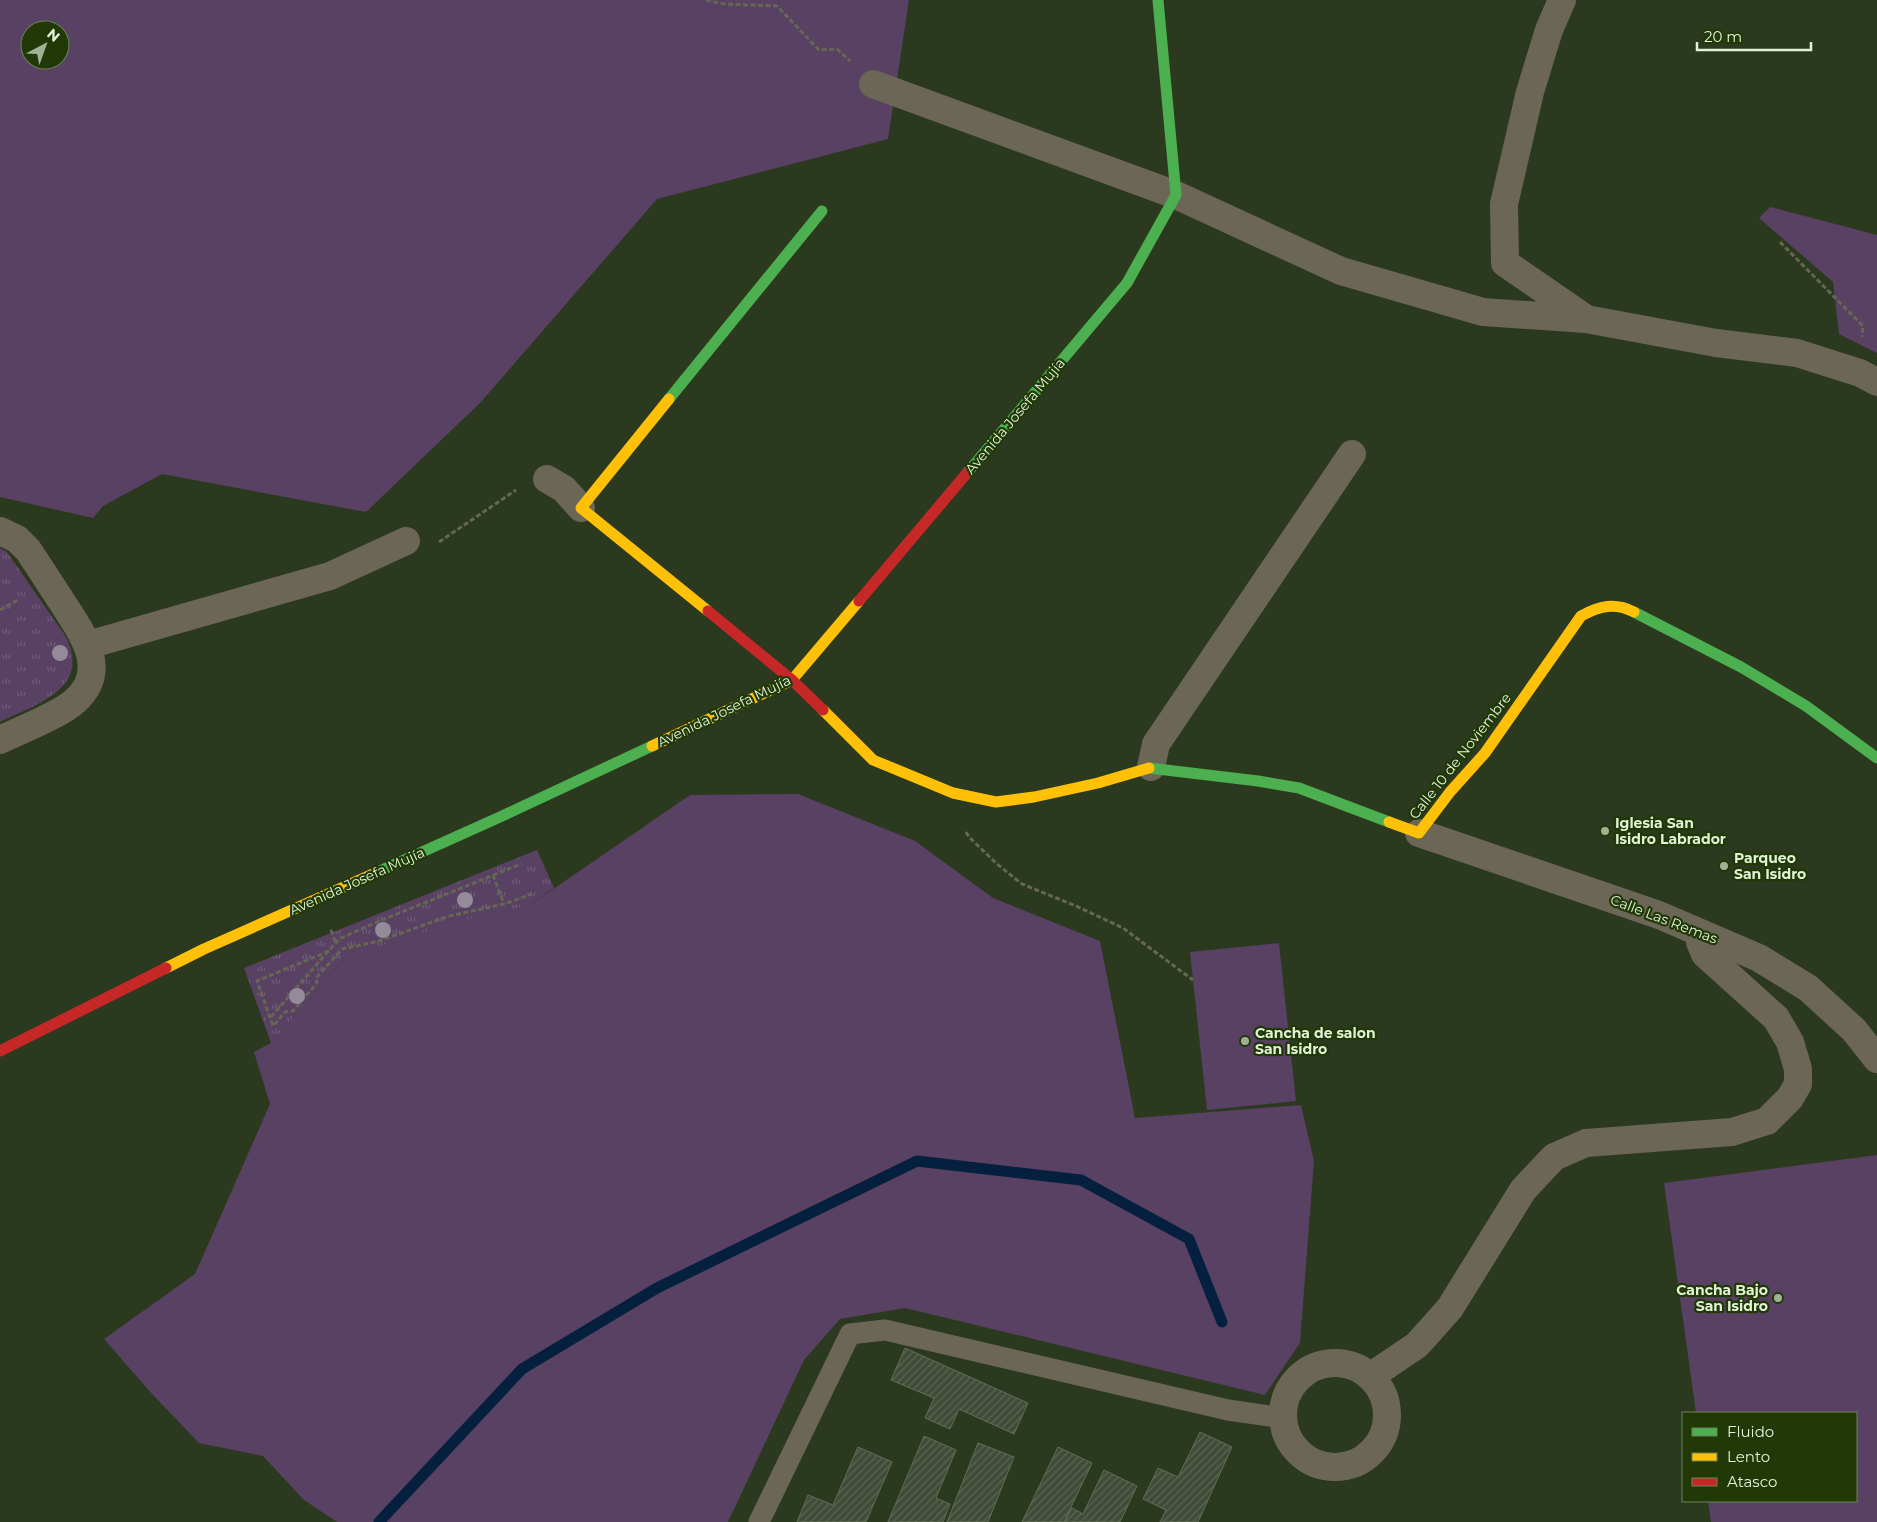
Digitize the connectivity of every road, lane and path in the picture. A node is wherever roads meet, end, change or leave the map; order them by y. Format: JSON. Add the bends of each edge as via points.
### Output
{"nodes":[{"id":1,"x":706,"y":0,"type":"edge"},
{"id":2,"x":1158,"y":0,"type":"edge"},
{"id":3,"x":1562,"y":0,"type":"edge"},
{"id":4,"x":873,"y":84,"type":"joint"},
{"id":5,"x":1176,"y":195,"type":"junction"},
{"id":6,"x":822,"y":211,"type":"dead end"},
{"id":7,"x":1780,"y":242,"type":"dead end"},
{"id":8,"x":1586,"y":319,"type":"junction"},
{"id":9,"x":1869,"y":378,"type":"edge"},
{"id":10,"x":1352,"y":454,"type":"dead end"},
{"id":11,"x":547,"y":479,"type":"joint"},
{"id":12,"x":581,"y":508,"type":"junction"},
{"id":13,"x":0,"y":531,"type":"edge"},
{"id":14,"x":406,"y":541,"type":"joint"},
{"id":15,"x":23,"y":597,"type":"dead end"},
{"id":16,"x":0,"y":610,"type":"edge"},
{"id":17,"x":88,"y":645,"type":"junction"},
{"id":18,"x":792,"y":680,"type":"junction"},
{"id":19,"x":0,"y":740,"type":"edge"},
{"id":20,"x":1877,"y":758,"type":"edge"},
{"id":21,"x":1151,"y":767,"type":"junction"},
{"id":22,"x":953,"y":793,"type":"junction"},
{"id":23,"x":1419,"y":833,"type":"junction"},
{"id":24,"x":521,"y":864,"type":"dead end"},
{"id":25,"x":493,"y":875,"type":"junction"},
{"id":26,"x":532,"y":894,"type":"dead end"},
{"id":27,"x":504,"y":904,"type":"junction"},
{"id":28,"x":328,"y":925,"type":"dead end"},
{"id":29,"x":1703,"y":934,"type":"junction"},
{"id":30,"x":336,"y":944,"type":"junction"},
{"id":31,"x":329,"y":951,"type":"junction"},
{"id":32,"x":1193,"y":980,"type":"dead end"},
{"id":33,"x":271,"y":1018,"type":"junction"},
{"id":34,"x":0,"y":1051,"type":"edge"},
{"id":35,"x":1877,"y":1059,"type":"edge"},
{"id":36,"x":1371,"y":1376,"type":"junction"},
{"id":37,"x":1283,"y":1418,"type":"junction"},
{"id":38,"x":758,"y":1522,"type":"edge"}],
"edges":[{"from":1,"to":4,"type":"path","via":[[777,6],[819,50],[837,48]]},
{"from":2,"to":5,"type":"street"},
{"from":3,"to":8,"type":"street","via":[[1530,92],[1504,204],[1505,263]]},
{"from":4,"to":5,"type":"street"},
{"from":5,"to":8,"type":"street","via":[[1341,271],[1483,312]]},
{"from":5,"to":18,"type":"street","name":"Avenida Josefa Mujía","via":[[1127,283]]},
{"from":6,"to":12,"type":"street"},
{"from":7,"to":9,"type":"path","via":[[1863,326]]},
{"from":8,"to":9,"type":"street","via":[[1716,343],[1797,353]]},
{"from":10,"to":21,"type":"street","via":[[1156,744]]},
{"from":11,"to":12,"type":"street","via":[[564,489]]},
{"from":11,"to":14,"type":"path","via":[[528,482],[430,548]]},
{"from":12,"to":18,"type":"street","name":"Calle 10 de Noviembre"},
{"from":13,"to":17,"type":"street","via":[[17,539],[28,550]]},
{"from":14,"to":17,"type":"street","via":[[330,576]]},
{"from":15,"to":16,"type":"path"},
{"from":17,"to":19,"type":"street","via":[[92,676],[87,690],[74,702]]},
{"from":18,"to":22,"type":"street","name":"Calle 10 de Noviembre","via":[[873,760]]},
{"from":18,"to":34,"type":"street","name":"Avenida Josefa Mujía","via":[[500,817],[204,950]]},
{"from":20,"to":23,"type":"street","name":"Calle 10 de Noviembre","via":[[1806,706],[1741,666],[1624,607],[1608,605],[1594,608],[1581,616],[1485,753]]},
{"from":21,"to":22,"type":"street","name":"Calle 10 de Noviembre","via":[[1098,783],[1015,800],[996,802]]},
{"from":21,"to":23,"type":"street","name":"Calle 10 de Noviembre","via":[[1299,788]]},
{"from":22,"to":32,"type":"path","via":[[953,809],[969,837],[1022,884],[1123,928]]},
{"from":23,"to":29,"type":"street","name":"Calle Las Remas","via":[[1659,915]]},
{"from":24,"to":25,"type":"path"},
{"from":25,"to":27,"type":"path"},
{"from":25,"to":30,"type":"path","via":[[372,924],[339,939]]},
{"from":26,"to":27,"type":"path"},
{"from":27,"to":33,"type":"path","via":[[449,916],[379,941],[342,949],[293,1011],[285,1012],[273,1026]]},
{"from":28,"to":30,"type":"path"},
{"from":29,"to":35,"type":"street","name":"Calle Las Remas","via":[[1759,958],[1808,988],[1854,1030]]},
{"from":29,"to":36,"type":"street","via":[[1700,942],[1705,954],[1776,1018],[1790,1042],[1798,1069],[1798,1084],[1790,1098],[1767,1120],[1732,1132],[1586,1143],[1554,1157],[1523,1190],[1450,1308],[1417,1345]]},
{"from":30,"to":31,"type":"path"},
{"from":31,"to":33,"type":"path"},
{"from":31,"to":33,"type":"path","via":[[257,981]]},
{"from":36,"to":37,"type":"street","via":[[1356,1366],[1339,1362],[1321,1364],[1305,1371],[1292,1384],[1284,1400]]},
{"from":36,"to":37,"type":"street","via":[[1382,1390],[1388,1423],[1372,1453],[1358,1462],[1342,1467],[1324,1466],[1308,1460],[1287,1434]]},
{"from":37,"to":38,"type":"lane","via":[[1228,1410],[885,1330],[850,1334]]}]}
